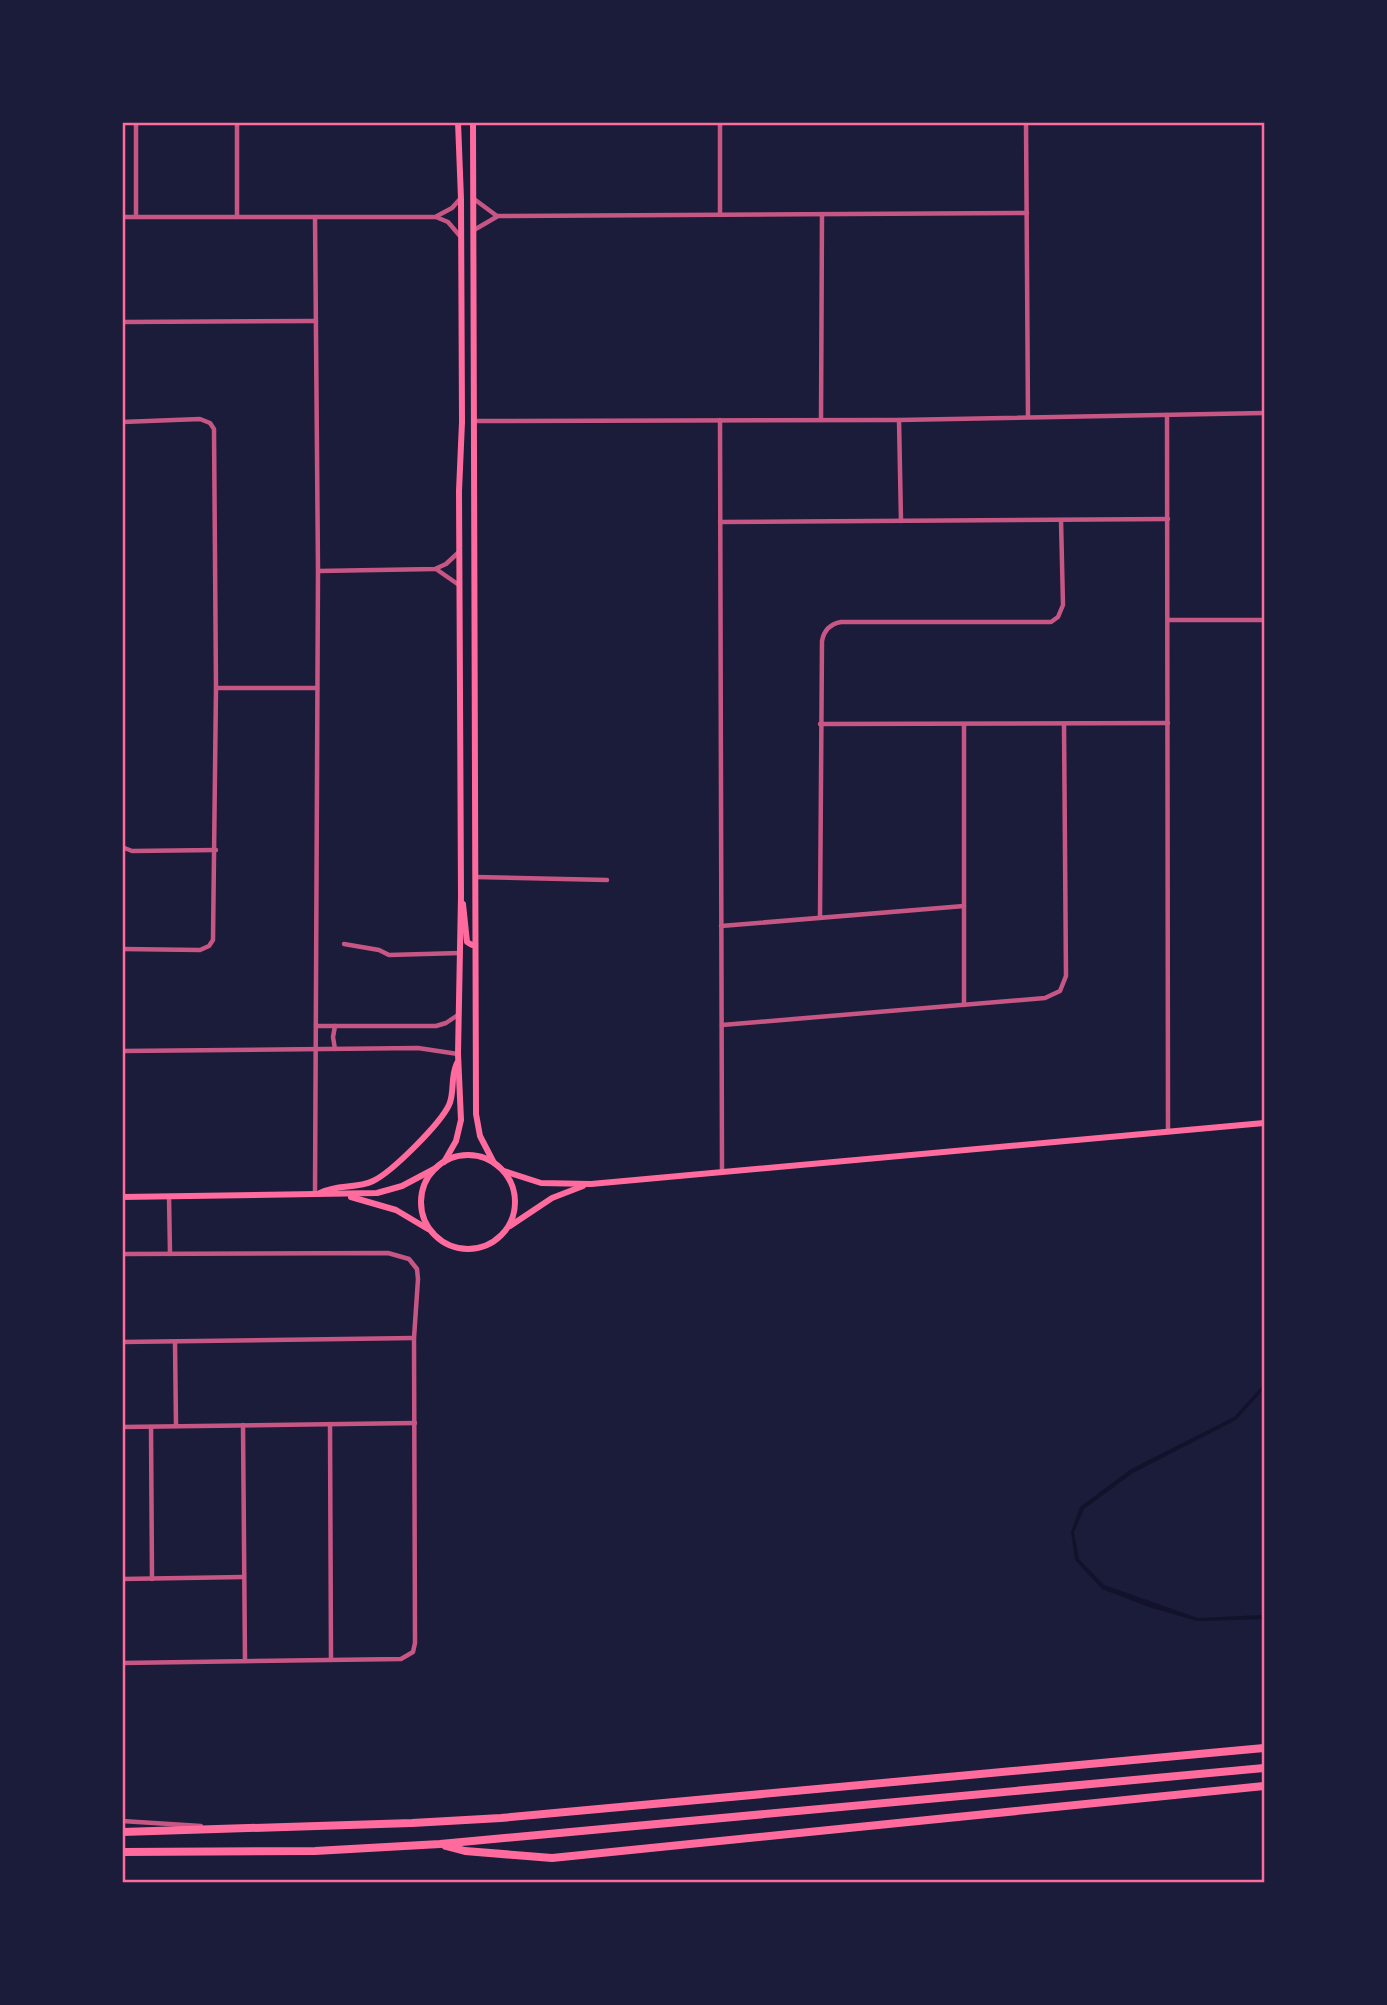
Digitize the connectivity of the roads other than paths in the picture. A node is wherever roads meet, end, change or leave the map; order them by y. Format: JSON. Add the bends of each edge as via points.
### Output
{"nodes":[{"id":1,"x":136,"y":122,"type":"edge"},
{"id":2,"x":237,"y":122,"type":"edge"},
{"id":3,"x":458,"y":122,"type":"edge"},
{"id":4,"x":473,"y":122,"type":"edge"},
{"id":5,"x":720,"y":122,"type":"edge"},
{"id":6,"x":1026,"y":122,"type":"edge"},
{"id":7,"x":461,"y":199,"type":"junction"},
{"id":8,"x":474,"y":200,"type":"junction"},
{"id":9,"x":1027,"y":213,"type":"junction"},
{"id":10,"x":822,"y":214,"type":"junction"},
{"id":11,"x":720,"y":215,"type":"junction"},
{"id":12,"x":498,"y":216,"type":"junction"},
{"id":13,"x":122,"y":217,"type":"edge"},
{"id":14,"x":136,"y":217,"type":"junction"},
{"id":15,"x":237,"y":217,"type":"junction"},
{"id":16,"x":315,"y":217,"type":"junction"},
{"id":17,"x":436,"y":217,"type":"junction"},
{"id":18,"x":474,"y":230,"type":"junction"},
{"id":19,"x":461,"y":237,"type":"junction"},
{"id":20,"x":316,"y":321,"type":"junction"},
{"id":21,"x":122,"y":322,"type":"edge"},
{"id":22,"x":1265,"y":413,"type":"edge"},
{"id":23,"x":1167,"y":415,"type":"junction"},
{"id":24,"x":1028,"y":417,"type":"junction"},
{"id":25,"x":720,"y":420,"type":"junction"},
{"id":26,"x":821,"y":420,"type":"junction"},
{"id":27,"x":899,"y":420,"type":"junction"},
{"id":28,"x":475,"y":421,"type":"junction"},
{"id":29,"x":122,"y":422,"type":"edge"},
{"id":30,"x":1168,"y":519,"type":"junction"},
{"id":31,"x":1061,"y":520,"type":"junction"},
{"id":32,"x":901,"y":521,"type":"junction"},
{"id":33,"x":720,"y":522,"type":"junction"},
{"id":34,"x":459,"y":552,"type":"junction"},
{"id":35,"x":435,"y":569,"type":"junction"},
{"id":36,"x":318,"y":570,"type":"junction"},
{"id":37,"x":459,"y":585,"type":"junction"},
{"id":38,"x":1168,"y":620,"type":"junction"},
{"id":39,"x":1265,"y":620,"type":"edge"},
{"id":40,"x":216,"y":688,"type":"junction"},
{"id":41,"x":317,"y":688,"type":"junction"},
{"id":42,"x":1168,"y":723,"type":"junction"},
{"id":43,"x":820,"y":724,"type":"junction"},
{"id":44,"x":1064,"y":724,"type":"junction"},
{"id":45,"x":964,"y":725,"type":"junction"},
{"id":46,"x":122,"y":847,"type":"edge"},
{"id":47,"x":216,"y":850,"type":"junction"},
{"id":48,"x":475,"y":877,"type":"junction"},
{"id":49,"x":607,"y":880,"type":"dead end"},
{"id":50,"x":461,"y":896,"type":"junction"},
{"id":51,"x":964,"y":906,"type":"junction"},
{"id":52,"x":821,"y":918,"type":"junction"},
{"id":53,"x":722,"y":926,"type":"junction"},
{"id":54,"x":344,"y":944,"type":"dead end"},
{"id":55,"x":475,"y":944,"type":"junction"},
{"id":56,"x":122,"y":949,"type":"edge"},
{"id":57,"x":460,"y":953,"type":"junction"},
{"id":58,"x":964,"y":1005,"type":"junction"},
{"id":59,"x":458,"y":1015,"type":"junction"},
{"id":60,"x":722,"y":1025,"type":"junction"},
{"id":61,"x":316,"y":1026,"type":"junction"},
{"id":62,"x":335,"y":1026,"type":"junction"},
{"id":63,"x":315,"y":1049,"type":"junction"},
{"id":64,"x":335,"y":1049,"type":"junction"},
{"id":65,"x":122,"y":1051,"type":"edge"},
{"id":66,"x":458,"y":1058,"type":"junction"},
{"id":67,"x":1265,"y":1123,"type":"edge"},
{"id":68,"x":1168,"y":1132,"type":"junction"},
{"id":69,"x":444,"y":1162,"type":"junction"},
{"id":70,"x":494,"y":1163,"type":"junction"},
{"id":71,"x":436,"y":1168,"type":"junction"},
{"id":72,"x":504,"y":1171,"type":"junction"},
{"id":73,"x":722,"y":1171,"type":"junction"},
{"id":74,"x":592,"y":1184,"type":"junction"},
{"id":75,"x":316,"y":1194,"type":"junction"},
{"id":76,"x":339,"y":1194,"type":"junction"},
{"id":77,"x":122,"y":1196,"type":"edge"},
{"id":78,"x":169,"y":1196,"type":"junction"},
{"id":79,"x":506,"y":1229,"type":"junction"},
{"id":80,"x":433,"y":1233,"type":"junction"},
{"id":81,"x":122,"y":1254,"type":"edge"},
{"id":82,"x":170,"y":1254,"type":"junction"},
{"id":83,"x":414,"y":1338,"type":"junction"},
{"id":84,"x":122,"y":1342,"type":"edge"},
{"id":85,"x":176,"y":1342,"type":"junction"},
{"id":86,"x":415,"y":1423,"type":"junction"},
{"id":87,"x":330,"y":1424,"type":"junction"},
{"id":88,"x":243,"y":1425,"type":"junction"},
{"id":89,"x":176,"y":1426,"type":"junction"},
{"id":90,"x":122,"y":1427,"type":"edge"},
{"id":91,"x":151,"y":1427,"type":"junction"},
{"id":92,"x":244,"y":1577,"type":"junction"},
{"id":93,"x":152,"y":1578,"type":"junction"},
{"id":94,"x":122,"y":1579,"type":"edge"},
{"id":95,"x":331,"y":1660,"type":"junction"},
{"id":96,"x":245,"y":1661,"type":"junction"},
{"id":97,"x":122,"y":1663,"type":"edge"},
{"id":98,"x":1265,"y":1748,"type":"edge"},
{"id":99,"x":1265,"y":1768,"type":"edge"},
{"id":100,"x":1265,"y":1786,"type":"edge"},
{"id":101,"x":122,"y":1821,"type":"edge"},
{"id":102,"x":222,"y":1829,"type":"junction"},
{"id":103,"x":122,"y":1832,"type":"edge"},
{"id":104,"x":440,"y":1844,"type":"junction"},
{"id":105,"x":122,"y":1853,"type":"edge"}],
"edges":[{"from":1,"to":14,"type":"street"},
{"from":2,"to":15,"type":"street"},
{"from":3,"to":7,"type":"main road"},
{"from":4,"to":8,"type":"main road"},
{"from":5,"to":11,"type":"street"},
{"from":6,"to":9,"type":"street"},
{"from":7,"to":17,"type":"street"},
{"from":7,"to":19,"type":"main road"},
{"from":8,"to":12,"type":"street"},
{"from":8,"to":18,"type":"main road"},
{"from":9,"to":10,"type":"street"},
{"from":9,"to":24,"type":"street"},
{"from":10,"to":11,"type":"street"},
{"from":10,"to":26,"type":"street"},
{"from":11,"to":12,"type":"street"},
{"from":12,"to":18,"type":"street"},
{"from":13,"to":14,"type":"street"},
{"from":14,"to":15,"type":"street"},
{"from":15,"to":16,"type":"street"},
{"from":16,"to":17,"type":"street"},
{"from":16,"to":20,"type":"street"},
{"from":17,"to":19,"type":"street","via":[[453,226]]},
{"from":18,"to":28,"type":"main road"},
{"from":19,"to":34,"type":"main road"},
{"from":20,"to":21,"type":"street"},
{"from":20,"to":36,"type":"street"},
{"from":22,"to":23,"type":"street"},
{"from":23,"to":24,"type":"street"},
{"from":23,"to":30,"type":"street"},
{"from":24,"to":27,"type":"street"},
{"from":25,"to":26,"type":"street"},
{"from":25,"to":28,"type":"street"},
{"from":25,"to":33,"type":"street"},
{"from":26,"to":27,"type":"street"},
{"from":27,"to":32,"type":"street"},
{"from":28,"to":48,"type":"main road"},
{"from":29,"to":40,"type":"street","via":[[200,419],[214,429]]},
{"from":30,"to":31,"type":"street"},
{"from":30,"to":38,"type":"street"},
{"from":31,"to":32,"type":"street"},
{"from":31,"to":43,"type":"street","via":[[1063,605],[1055,620],[832,625],[822,641]]},
{"from":32,"to":33,"type":"street"},
{"from":33,"to":53,"type":"street"},
{"from":34,"to":35,"type":"street"},
{"from":34,"to":37,"type":"main road"},
{"from":35,"to":36,"type":"street"},
{"from":35,"to":37,"type":"street"},
{"from":36,"to":41,"type":"street"},
{"from":37,"to":50,"type":"main road"},
{"from":38,"to":39,"type":"street"},
{"from":38,"to":42,"type":"street"},
{"from":40,"to":41,"type":"street"},
{"from":40,"to":47,"type":"street"},
{"from":41,"to":61,"type":"street"},
{"from":42,"to":44,"type":"street"},
{"from":42,"to":68,"type":"street"},
{"from":43,"to":45,"type":"street"},
{"from":43,"to":52,"type":"street"},
{"from":44,"to":45,"type":"street"},
{"from":44,"to":58,"type":"street","via":[[1066,982],[1051,997]]},
{"from":45,"to":51,"type":"street"},
{"from":46,"to":47,"type":"street","via":[[132,851]]},
{"from":47,"to":56,"type":"street","via":[[214,937],[209,946],[200,950]]},
{"from":48,"to":49,"type":"street"},
{"from":48,"to":55,"type":"main road"},
{"from":50,"to":55,"type":"main road","via":[[467,942]]},
{"from":50,"to":57,"type":"main road"},
{"from":51,"to":52,"type":"street"},
{"from":51,"to":58,"type":"street"},
{"from":52,"to":53,"type":"street"},
{"from":53,"to":60,"type":"street"},
{"from":54,"to":57,"type":"street","via":[[389,955]]},
{"from":55,"to":70,"type":"main road","via":[[476,1121]]},
{"from":57,"to":59,"type":"main road"},
{"from":58,"to":60,"type":"street"},
{"from":59,"to":62,"type":"street","via":[[436,1026]]},
{"from":59,"to":66,"type":"main road"},
{"from":60,"to":73,"type":"street"},
{"from":61,"to":62,"type":"street"},
{"from":61,"to":63,"type":"street"},
{"from":62,"to":64,"type":"street"},
{"from":63,"to":64,"type":"street"},
{"from":63,"to":65,"type":"street"},
{"from":63,"to":75,"type":"street"},
{"from":64,"to":66,"type":"street","via":[[418,1048]]},
{"from":66,"to":69,"type":"main road","via":[[460,1127]]},
{"from":66,"to":75,"type":"main road","via":[[444,1113],[390,1170],[369,1183],[332,1187]]},
{"from":67,"to":68,"type":"main road"},
{"from":68,"to":73,"type":"main road"},
{"from":69,"to":70,"type":"main road","via":[[469,1155]]},
{"from":69,"to":71,"type":"main road"},
{"from":70,"to":72,"type":"main road"},
{"from":71,"to":76,"type":"main road","via":[[386,1191]]},
{"from":71,"to":80,"type":"main road","via":[[422,1200]]},
{"from":72,"to":74,"type":"main road","via":[[541,1183]]},
{"from":72,"to":79,"type":"main road","via":[[515,1194]]},
{"from":73,"to":74,"type":"main road"},
{"from":74,"to":79,"type":"main road","via":[[552,1198]]},
{"from":75,"to":76,"type":"main road"},
{"from":75,"to":78,"type":"main road"},
{"from":76,"to":80,"type":"main road","via":[[396,1210]]},
{"from":77,"to":78,"type":"main road"},
{"from":78,"to":82,"type":"street"},
{"from":79,"to":80,"type":"main road","via":[[494,1241],[472,1248],[449,1244]]},
{"from":81,"to":82,"type":"street"},
{"from":82,"to":83,"type":"street","via":[[400,1255],[417,1269]]},
{"from":83,"to":85,"type":"street"},
{"from":83,"to":86,"type":"street"},
{"from":84,"to":85,"type":"street"},
{"from":85,"to":89,"type":"street"},
{"from":86,"to":87,"type":"street"},
{"from":86,"to":95,"type":"street","via":[[415,1648],[401,1659]]},
{"from":87,"to":88,"type":"street"},
{"from":87,"to":95,"type":"street"},
{"from":88,"to":89,"type":"street"},
{"from":88,"to":92,"type":"street"},
{"from":89,"to":91,"type":"street"},
{"from":90,"to":91,"type":"street"},
{"from":91,"to":93,"type":"street"},
{"from":92,"to":93,"type":"street"},
{"from":92,"to":96,"type":"street"},
{"from":93,"to":94,"type":"street"},
{"from":95,"to":96,"type":"street"},
{"from":96,"to":97,"type":"street"},
{"from":98,"to":102,"type":"highway","via":[[501,1818]]},
{"from":99,"to":104,"type":"highway"},
{"from":100,"to":104,"type":"highway","via":[[552,1858],[465,1851]]},
{"from":101,"to":102,"type":"street"},
{"from":102,"to":103,"type":"highway"},
{"from":104,"to":105,"type":"highway"}]}
